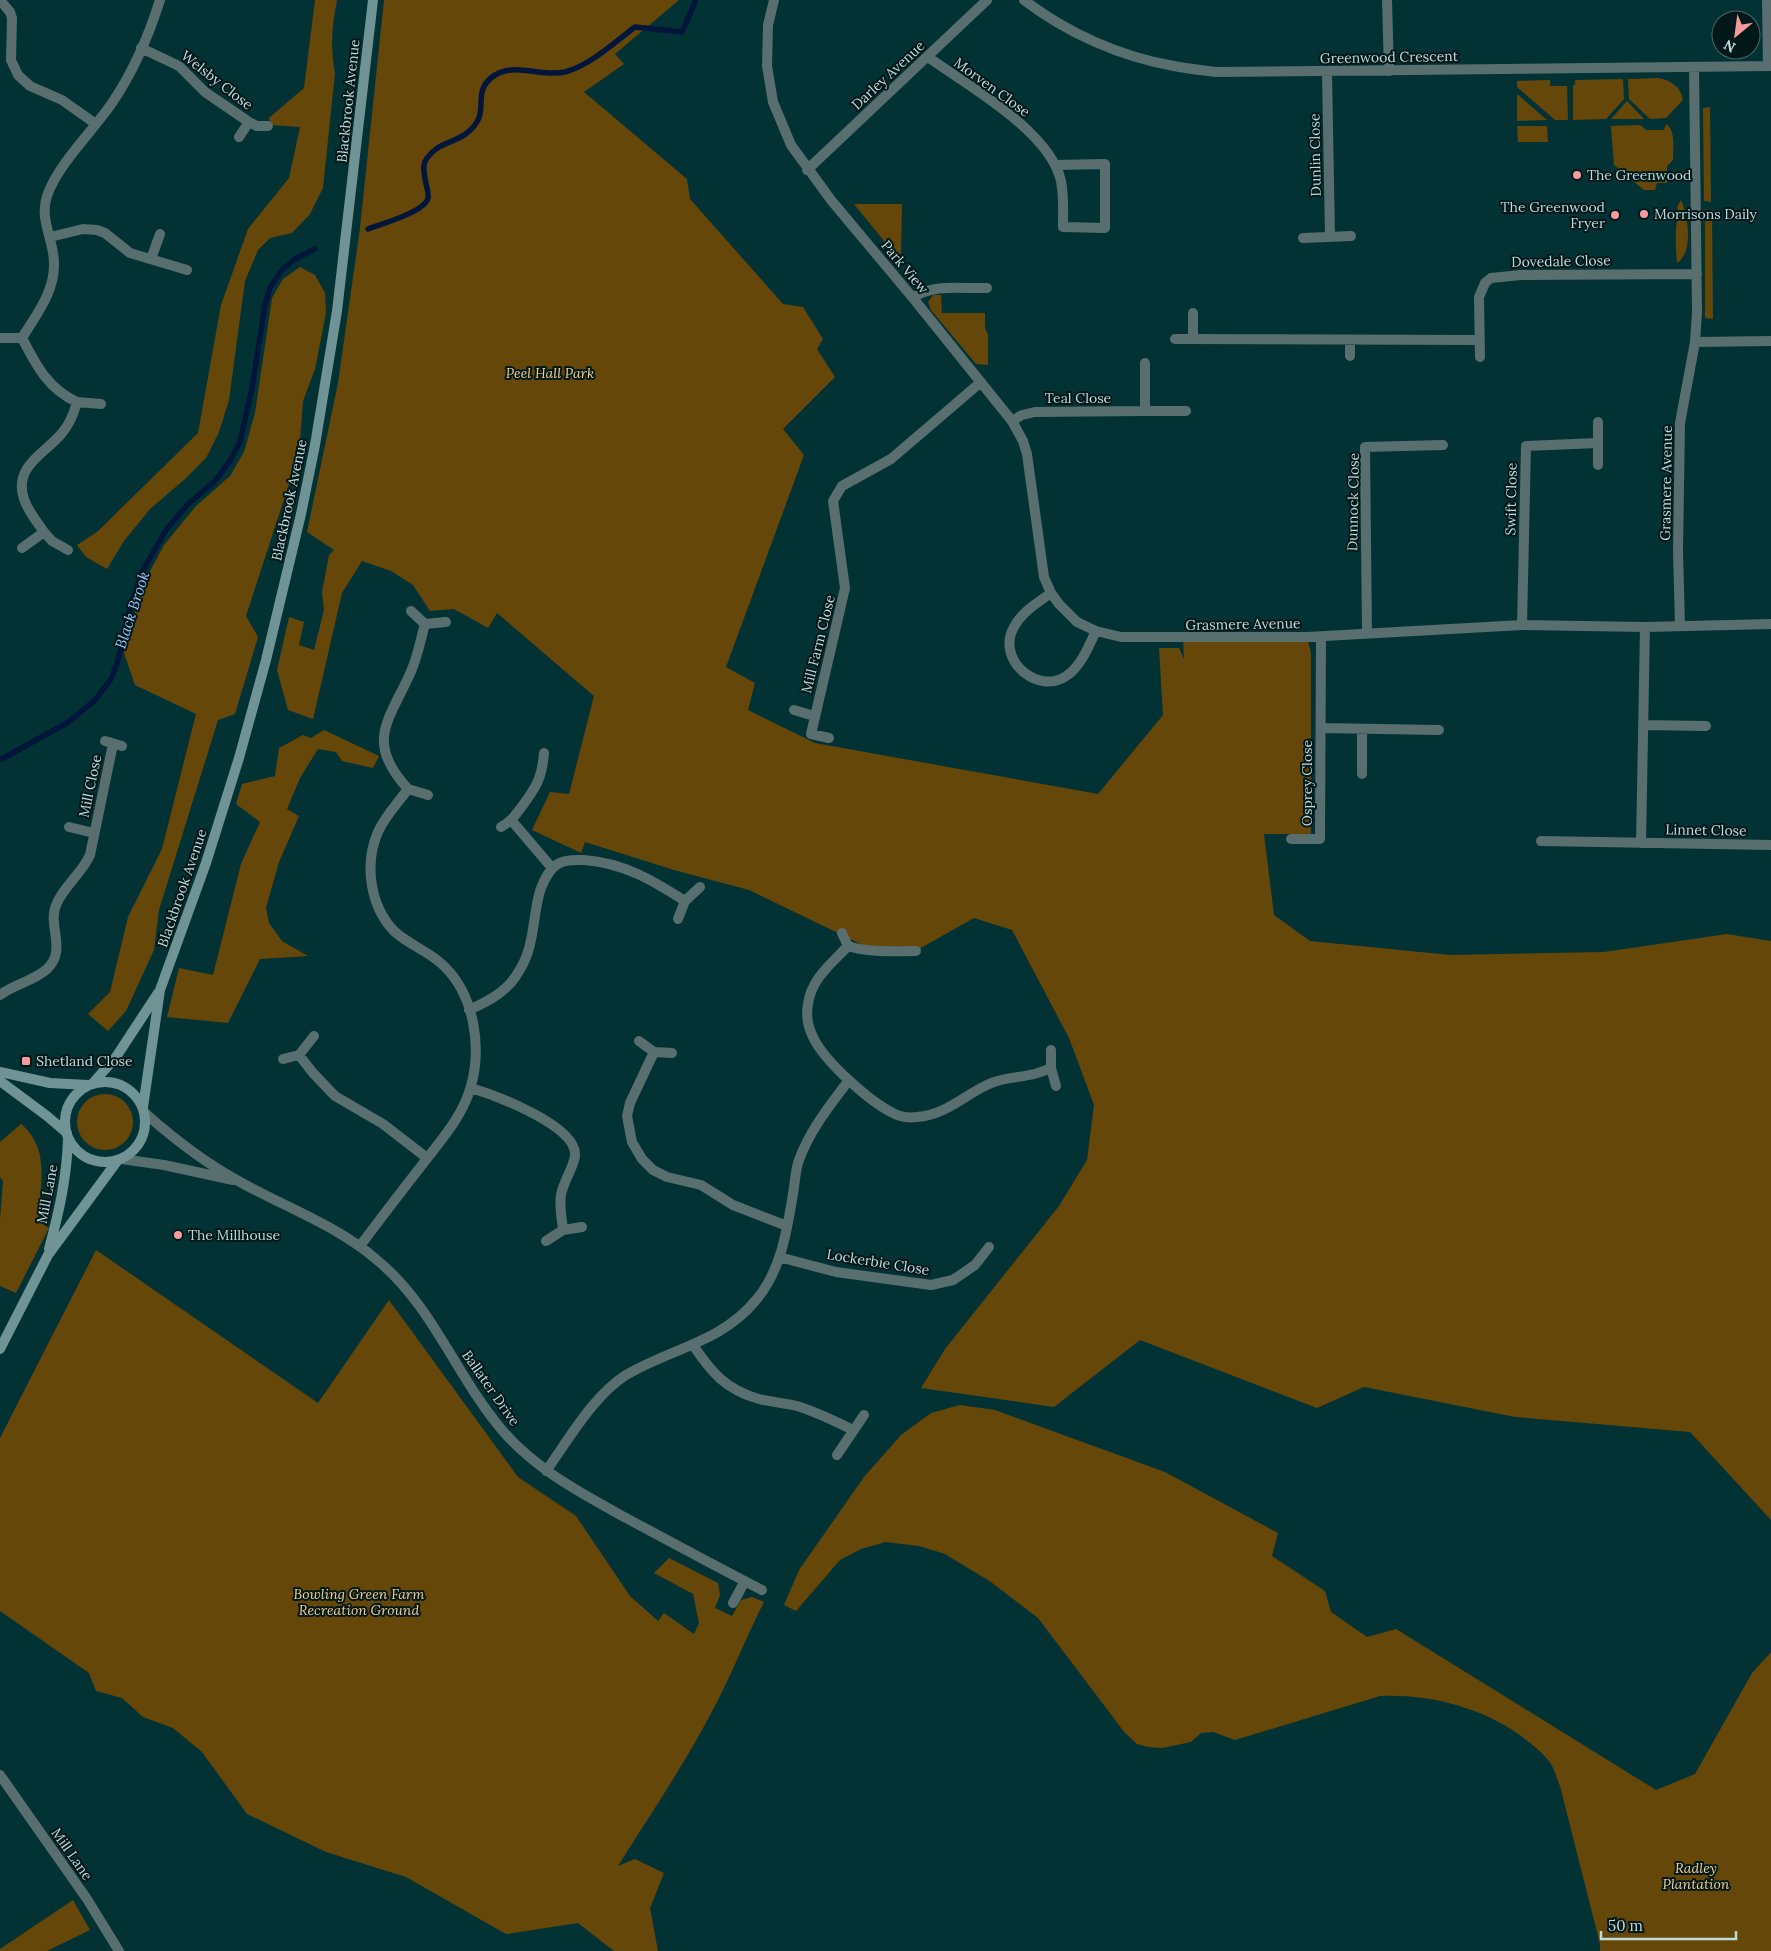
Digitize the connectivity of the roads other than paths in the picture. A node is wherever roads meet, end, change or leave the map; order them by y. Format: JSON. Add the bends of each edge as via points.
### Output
{"nodes":[{"id":1,"x":0,"y":0,"type":"edge"},
{"id":2,"x":160,"y":0,"type":"edge"},
{"id":3,"x":373,"y":0,"type":"edge"},
{"id":4,"x":774,"y":0,"type":"edge"},
{"id":5,"x":987,"y":0,"type":"edge"},
{"id":6,"x":1024,"y":0,"type":"edge"},
{"id":7,"x":1387,"y":0,"type":"edge"},
{"id":8,"x":1767,"y":0,"type":"edge"},
{"id":9,"x":142,"y":48,"type":"junction"},
{"id":10,"x":928,"y":57,"type":"junction"},
{"id":11,"x":1769,"y":66,"type":"edge"},
{"id":12,"x":1694,"y":67,"type":"junction"},
{"id":13,"x":1389,"y":71,"type":"junction"},
{"id":14,"x":1327,"y":72,"type":"junction"},
{"id":15,"x":249,"y":122,"type":"junction"},
{"id":16,"x":96,"y":124,"type":"junction"},
{"id":17,"x":268,"y":126,"type":"dead end"},
{"id":18,"x":239,"y":137,"type":"dead end"},
{"id":19,"x":1055,"y":165,"type":"junction"},
{"id":20,"x":807,"y":170,"type":"junction"},
{"id":21,"x":160,"y":234,"type":"dead end"},
{"id":22,"x":1351,"y":236,"type":"dead end"},
{"id":23,"x":50,"y":237,"type":"junction"},
{"id":24,"x":1330,"y":237,"type":"junction"},
{"id":25,"x":1303,"y":238,"type":"dead end"},
{"id":26,"x":151,"y":260,"type":"junction"},
{"id":27,"x":188,"y":270,"type":"dead end"},
{"id":28,"x":1697,"y":274,"type":"junction"},
{"id":29,"x":987,"y":288,"type":"dead end"},
{"id":30,"x":914,"y":298,"type":"junction"},
{"id":31,"x":1193,"y":312,"type":"dead end"},
{"id":32,"x":0,"y":338,"type":"edge"},
{"id":33,"x":22,"y":338,"type":"junction"},
{"id":34,"x":1175,"y":339,"type":"dead end"},
{"id":35,"x":1193,"y":339,"type":"junction"},
{"id":36,"x":1350,"y":340,"type":"junction"},
{"id":37,"x":1479,"y":340,"type":"junction"},
{"id":38,"x":1771,"y":341,"type":"edge"},
{"id":39,"x":1695,"y":342,"type":"junction"},
{"id":40,"x":1350,"y":356,"type":"dead end"},
{"id":41,"x":1480,"y":356,"type":"dead end"},
{"id":42,"x":1144,"y":363,"type":"dead end"},
{"id":43,"x":981,"y":382,"type":"junction"},
{"id":44,"x":77,"y":402,"type":"junction"},
{"id":45,"x":101,"y":404,"type":"dead end"},
{"id":46,"x":1145,"y":411,"type":"junction"},
{"id":47,"x":1186,"y":411,"type":"dead end"},
{"id":48,"x":1012,"y":421,"type":"junction"},
{"id":49,"x":1598,"y":422,"type":"dead end"},
{"id":50,"x":1598,"y":444,"type":"junction"},
{"id":51,"x":1443,"y":445,"type":"dead end"},
{"id":52,"x":1598,"y":465,"type":"dead end"},
{"id":53,"x":44,"y":532,"type":"junction"},
{"id":54,"x":22,"y":548,"type":"dead end"},
{"id":55,"x":68,"y":550,"type":"dead end"},
{"id":56,"x":1051,"y":593,"type":"junction"},
{"id":57,"x":411,"y":611,"type":"dead end"},
{"id":58,"x":446,"y":622,"type":"dead end"},
{"id":59,"x":425,"y":624,"type":"junction"},
{"id":60,"x":1771,"y":624,"type":"edge"},
{"id":61,"x":1522,"y":625,"type":"junction"},
{"id":62,"x":1680,"y":626,"type":"junction"},
{"id":63,"x":1645,"y":627,"type":"junction"},
{"id":64,"x":1096,"y":631,"type":"junction"},
{"id":65,"x":1367,"y":633,"type":"junction"},
{"id":66,"x":1321,"y":637,"type":"junction"},
{"id":67,"x":794,"y":710,"type":"dead end"},
{"id":68,"x":814,"y":716,"type":"junction"},
{"id":69,"x":1643,"y":725,"type":"junction"},
{"id":70,"x":1706,"y":726,"type":"dead end"},
{"id":71,"x":1321,"y":728,"type":"junction"},
{"id":72,"x":1362,"y":729,"type":"junction"},
{"id":73,"x":1439,"y":730,"type":"dead end"},
{"id":74,"x":829,"y":738,"type":"dead end"},
{"id":75,"x":113,"y":744,"type":"dead end"},
{"id":76,"x":544,"y":753,"type":"dead end"},
{"id":77,"x":1362,"y":774,"type":"dead end"},
{"id":78,"x":408,"y":789,"type":"junction"},
{"id":79,"x":428,"y":795,"type":"dead end"},
{"id":80,"x":512,"y":821,"type":"junction"},
{"id":81,"x":69,"y":827,"type":"dead end"},
{"id":82,"x":501,"y":827,"type":"dead end"},
{"id":83,"x":94,"y":833,"type":"junction"},
{"id":84,"x":1290,"y":839,"type":"dead end"},
{"id":85,"x":1541,"y":841,"type":"dead end"},
{"id":86,"x":1640,"y":843,"type":"junction"},
{"id":87,"x":1771,"y":845,"type":"edge"},
{"id":88,"x":552,"y":868,"type":"junction"},
{"id":89,"x":700,"y":887,"type":"dead end"},
{"id":90,"x":685,"y":901,"type":"junction"},
{"id":91,"x":678,"y":919,"type":"dead end"},
{"id":92,"x":842,"y":933,"type":"dead end"},
{"id":93,"x":848,"y":946,"type":"junction"},
{"id":94,"x":916,"y":951,"type":"dead end"},
{"id":95,"x":160,"y":990,"type":"junction"},
{"id":96,"x":0,"y":995,"type":"edge"},
{"id":97,"x":469,"y":1010,"type":"junction"},
{"id":98,"x":314,"y":1036,"type":"dead end"},
{"id":99,"x":639,"y":1041,"type":"dead end"},
{"id":100,"x":1050,"y":1050,"type":"dead end"},
{"id":101,"x":654,"y":1052,"type":"junction"},
{"id":102,"x":672,"y":1053,"type":"dead end"},
{"id":103,"x":300,"y":1055,"type":"junction"},
{"id":104,"x":283,"y":1059,"type":"dead end"},
{"id":105,"x":1051,"y":1068,"type":"junction"},
{"id":106,"x":0,"y":1072,"type":"edge"},
{"id":107,"x":849,"y":1080,"type":"junction"},
{"id":108,"x":0,"y":1081,"type":"edge"},
{"id":109,"x":91,"y":1084,"type":"junction"},
{"id":110,"x":1056,"y":1086,"type":"dead end"},
{"id":111,"x":471,"y":1088,"type":"junction"},
{"id":112,"x":144,"y":1110,"type":"junction"},
{"id":113,"x":67,"y":1135,"type":"junction"},
{"id":114,"x":427,"y":1158,"type":"junction"},
{"id":115,"x":120,"y":1159,"type":"junction"},
{"id":116,"x":241,"y":1182,"type":"junction"},
{"id":117,"x":788,"y":1226,"type":"junction"},
{"id":118,"x":582,"y":1227,"type":"dead end"},
{"id":119,"x":563,"y":1230,"type":"junction"},
{"id":120,"x":546,"y":1241,"type":"dead end"},
{"id":121,"x":360,"y":1246,"type":"junction"},
{"id":122,"x":989,"y":1247,"type":"dead end"},
{"id":123,"x":48,"y":1255,"type":"junction"},
{"id":124,"x":779,"y":1257,"type":"junction"},
{"id":125,"x":693,"y":1345,"type":"junction"},
{"id":126,"x":0,"y":1349,"type":"edge"},
{"id":127,"x":864,"y":1415,"type":"dead end"},
{"id":128,"x":853,"y":1430,"type":"junction"},
{"id":129,"x":837,"y":1455,"type":"dead end"},
{"id":130,"x":546,"y":1471,"type":"junction"},
{"id":131,"x":745,"y":1581,"type":"junction"},
{"id":132,"x":762,"y":1590,"type":"dead end"},
{"id":133,"x":733,"y":1603,"type":"dead end"},
{"id":134,"x":0,"y":1775,"type":"edge"},
{"id":135,"x":120,"y":1951,"type":"edge"}],
"edges":[{"from":1,"to":16,"type":"street","via":[[12,18],[11,60],[18,74],[30,86],[62,100]]},
{"from":2,"to":9,"type":"street"},
{"from":3,"to":95,"type":"street","name":"Blackbrook Avenue","via":[[337,311],[301,514],[241,750],[206,863]]},
{"from":4,"to":20,"type":"street","name":"Park View","via":[[768,25],[767,66],[773,102],[791,145]]},
{"from":5,"to":10,"type":"street","name":"Darley Avenue"},
{"from":6,"to":14,"type":"street","name":"Greenwood Crescent","via":[[1059,23],[1105,46],[1173,66],[1216,72]]},
{"from":7,"to":13,"type":"street"},
{"from":8,"to":11,"type":"street"},
{"from":9,"to":15,"type":"street","name":"Welsby Close","via":[[180,66],[205,92]]},
{"from":9,"to":16,"type":"street","via":[[122,86]]},
{"from":10,"to":19,"type":"street","name":"Morven Close","via":[[1015,118]]},
{"from":10,"to":20,"type":"street","name":"Darley Avenue"},
{"from":11,"to":12,"type":"street","name":"Greenwood Crescent"},
{"from":12,"to":13,"type":"street","name":"Greenwood Crescent"},
{"from":12,"to":28,"type":"street","name":"Grasmere Avenue"},
{"from":13,"to":14,"type":"street","name":"Greenwood Crescent"},
{"from":14,"to":24,"type":"street","name":"Dunlin Close"},
{"from":15,"to":17,"type":"street","name":"Welsby Close"},
{"from":15,"to":18,"type":"street","name":"Welsby Close"},
{"from":16,"to":23,"type":"street","via":[[48,194],[44,212]]},
{"from":19,"to":19,"type":"street","name":"Morven Close","via":[[1105,164],[1105,228],[1063,227],[1061,181]]},
{"from":20,"to":30,"type":"street","name":"Park View"},
{"from":21,"to":26,"type":"street"},
{"from":22,"to":24,"type":"street"},
{"from":23,"to":26,"type":"street","via":[[76,230],[97,230],[130,253]]},
{"from":23,"to":33,"type":"street","via":[[53,282]]},
{"from":24,"to":25,"type":"street"},
{"from":26,"to":27,"type":"street"},
{"from":28,"to":37,"type":"street","name":"Dovedale Close","via":[[1513,275],[1491,278],[1479,297]]},
{"from":28,"to":39,"type":"street","name":"Grasmere Avenue"},
{"from":29,"to":30,"type":"street","via":[[936,290],[923,292]]},
{"from":30,"to":43,"type":"street","name":"Park View"},
{"from":31,"to":35,"type":"street"},
{"from":32,"to":33,"type":"street"},
{"from":33,"to":44,"type":"street","via":[[46,380],[60,394]]},
{"from":34,"to":35,"type":"street"},
{"from":35,"to":36,"type":"street"},
{"from":36,"to":37,"type":"street"},
{"from":36,"to":40,"type":"street"},
{"from":37,"to":41,"type":"street","name":"Dovedale Close"},
{"from":38,"to":39,"type":"street"},
{"from":39,"to":62,"type":"street","name":"Grasmere Avenue","via":[[1680,423]]},
{"from":42,"to":46,"type":"street"},
{"from":43,"to":48,"type":"street","name":"Grasmere Avenue"},
{"from":43,"to":68,"type":"street","name":"Mill Farm Close","via":[[890,459],[842,486],[833,501],[845,588]]},
{"from":44,"to":45,"type":"street"},
{"from":44,"to":53,"type":"street","via":[[62,433],[33,460],[22,477],[23,498]]},
{"from":46,"to":47,"type":"street","name":"Teal Close"},
{"from":46,"to":48,"type":"street","name":"Teal Close","via":[[1035,412]]},
{"from":48,"to":56,"type":"street","name":"Grasmere Avenue","via":[[1027,454],[1044,577]]},
{"from":49,"to":50,"type":"street"},
{"from":50,"to":52,"type":"street"},
{"from":50,"to":61,"type":"street","name":"Swift Close","via":[[1526,446]]},
{"from":51,"to":65,"type":"street","name":"Dunnock Close","via":[[1365,447]]},
{"from":53,"to":54,"type":"street"},
{"from":53,"to":55,"type":"street"},
{"from":56,"to":64,"type":"street","name":"Grasmere Avenue","via":[[1070,616]]},
{"from":56,"to":64,"type":"street","via":[[1020,618],[1009,637],[1011,657],[1023,673],[1041,681],[1061,679],[1070,674]]},
{"from":57,"to":59,"type":"street"},
{"from":58,"to":59,"type":"street"},
{"from":59,"to":78,"type":"street","via":[[409,676],[391,709],[384,735],[387,756],[398,778]]},
{"from":60,"to":62,"type":"street","name":"Grasmere Avenue"},
{"from":61,"to":63,"type":"street","name":"Grasmere Avenue"},
{"from":61,"to":65,"type":"street","name":"Grasmere Avenue"},
{"from":62,"to":63,"type":"street","name":"Grasmere Avenue"},
{"from":63,"to":69,"type":"street"},
{"from":64,"to":66,"type":"street","name":"Grasmere Avenue","via":[[1121,638]]},
{"from":65,"to":66,"type":"street","name":"Grasmere Avenue"},
{"from":66,"to":71,"type":"street","name":"Osprey Close"},
{"from":67,"to":68,"type":"street","name":"Mill Farm Close"},
{"from":68,"to":74,"type":"street","name":"Mill Farm Close","via":[[811,734]]},
{"from":69,"to":70,"type":"street"},
{"from":69,"to":86,"type":"street"},
{"from":71,"to":72,"type":"street","name":"Osprey Close"},
{"from":71,"to":84,"type":"street","name":"Osprey Close","via":[[1320,839]]},
{"from":72,"to":73,"type":"street","name":"Osprey Close"},
{"from":72,"to":77,"type":"street"},
{"from":75,"to":83,"type":"street","name":"Mill Close"},
{"from":76,"to":80,"type":"street","via":[[538,783]]},
{"from":78,"to":79,"type":"street"},
{"from":78,"to":97,"type":"street","via":[[375,839],[371,861],[373,893],[385,920],[395,931],[431,955],[452,975]]},
{"from":80,"to":82,"type":"street"},
{"from":80,"to":88,"type":"street"},
{"from":81,"to":83,"type":"street","name":"Mill Close"},
{"from":83,"to":96,"type":"street","name":"Mill Close","via":[[86,862],[55,908],[58,947],[54,960],[46,970]]},
{"from":85,"to":86,"type":"street","name":"Linnet Close"},
{"from":86,"to":87,"type":"street","name":"Linnet Close"},
{"from":88,"to":90,"type":"street","via":[[562,861],[574,860],[609,864],[637,872]]},
{"from":88,"to":97,"type":"street","via":[[540,892],[531,947],[519,973],[501,993]]},
{"from":89,"to":90,"type":"street"},
{"from":90,"to":91,"type":"street"},
{"from":92,"to":93,"type":"street"},
{"from":93,"to":94,"type":"street","via":[[883,952]]},
{"from":93,"to":107,"type":"street","via":[[816,981],[807,1014],[820,1050]]},
{"from":95,"to":109,"type":"street","name":"Blackbrook Avenue","via":[[116,1057]]},
{"from":95,"to":112,"type":"street","name":"Blackbrook Avenue"},
{"from":97,"to":111,"type":"street","via":[[476,1059]]},
{"from":98,"to":103,"type":"street"},
{"from":99,"to":101,"type":"street"},
{"from":100,"to":105,"type":"street"},
{"from":101,"to":102,"type":"street"},
{"from":101,"to":117,"type":"street","via":[[627,1116],[632,1142],[642,1159],[666,1177],[700,1185],[733,1205]]},
{"from":103,"to":104,"type":"street"},
{"from":103,"to":114,"type":"street","via":[[335,1096],[383,1124]]},
{"from":105,"to":107,"type":"street","via":[[990,1083],[945,1110],[917,1118],[892,1113]]},
{"from":105,"to":110,"type":"street"},
{"from":106,"to":109,"type":"street","via":[[50,1083]]},
{"from":107,"to":117,"type":"street","via":[[818,1121],[799,1161]]},
{"from":108,"to":113,"type":"street"},
{"from":109,"to":112,"type":"street","via":[[117,1083],[137,1097]]},
{"from":109,"to":113,"type":"street","via":[[80,1091],[69,1105],[65,1121]]},
{"from":111,"to":114,"type":"street","via":[[459,1115]]},
{"from":111,"to":119,"type":"street","via":[[539,1116],[570,1138],[575,1155],[561,1195]]},
{"from":112,"to":115,"type":"street","via":[[146,1124],[143,1135],[131,1153]]},
{"from":112,"to":116,"type":"street","name":"Ballater Drive","via":[[189,1149]]},
{"from":113,"to":115,"type":"street","via":[[74,1147],[88,1158],[106,1162]]},
{"from":113,"to":123,"type":"street","name":"Mill Lane","via":[[68,1165]]},
{"from":114,"to":121,"type":"street"},
{"from":115,"to":116,"type":"street","name":"Ballater Drive","via":[[171,1166]]},
{"from":115,"to":123,"type":"street","name":"Mill Lane"},
{"from":116,"to":121,"type":"street","name":"Ballater Drive"},
{"from":117,"to":124,"type":"street"},
{"from":118,"to":119,"type":"street"},
{"from":119,"to":120,"type":"street"},
{"from":121,"to":130,"type":"street","name":"Ballater Drive","via":[[412,1295],[485,1408],[518,1447]]},
{"from":122,"to":124,"type":"street","name":"Lockerbie Close","via":[[975,1265],[953,1280],[932,1285],[836,1272]]},
{"from":123,"to":126,"type":"street","name":"Mill Lane"},
{"from":124,"to":125,"type":"street","via":[[766,1287],[742,1316],[727,1328]]},
{"from":125,"to":128,"type":"street","via":[[710,1370],[724,1383],[758,1399],[797,1407]]},
{"from":125,"to":130,"type":"street","via":[[614,1384],[589,1411]]},
{"from":127,"to":128,"type":"street"},
{"from":128,"to":129,"type":"street"},
{"from":130,"to":131,"type":"street","name":"Ballater Drive"},
{"from":131,"to":132,"type":"street","name":"Ballater Drive"},
{"from":131,"to":133,"type":"street"},
{"from":134,"to":135,"type":"street","name":"Mill Lane"}]}
